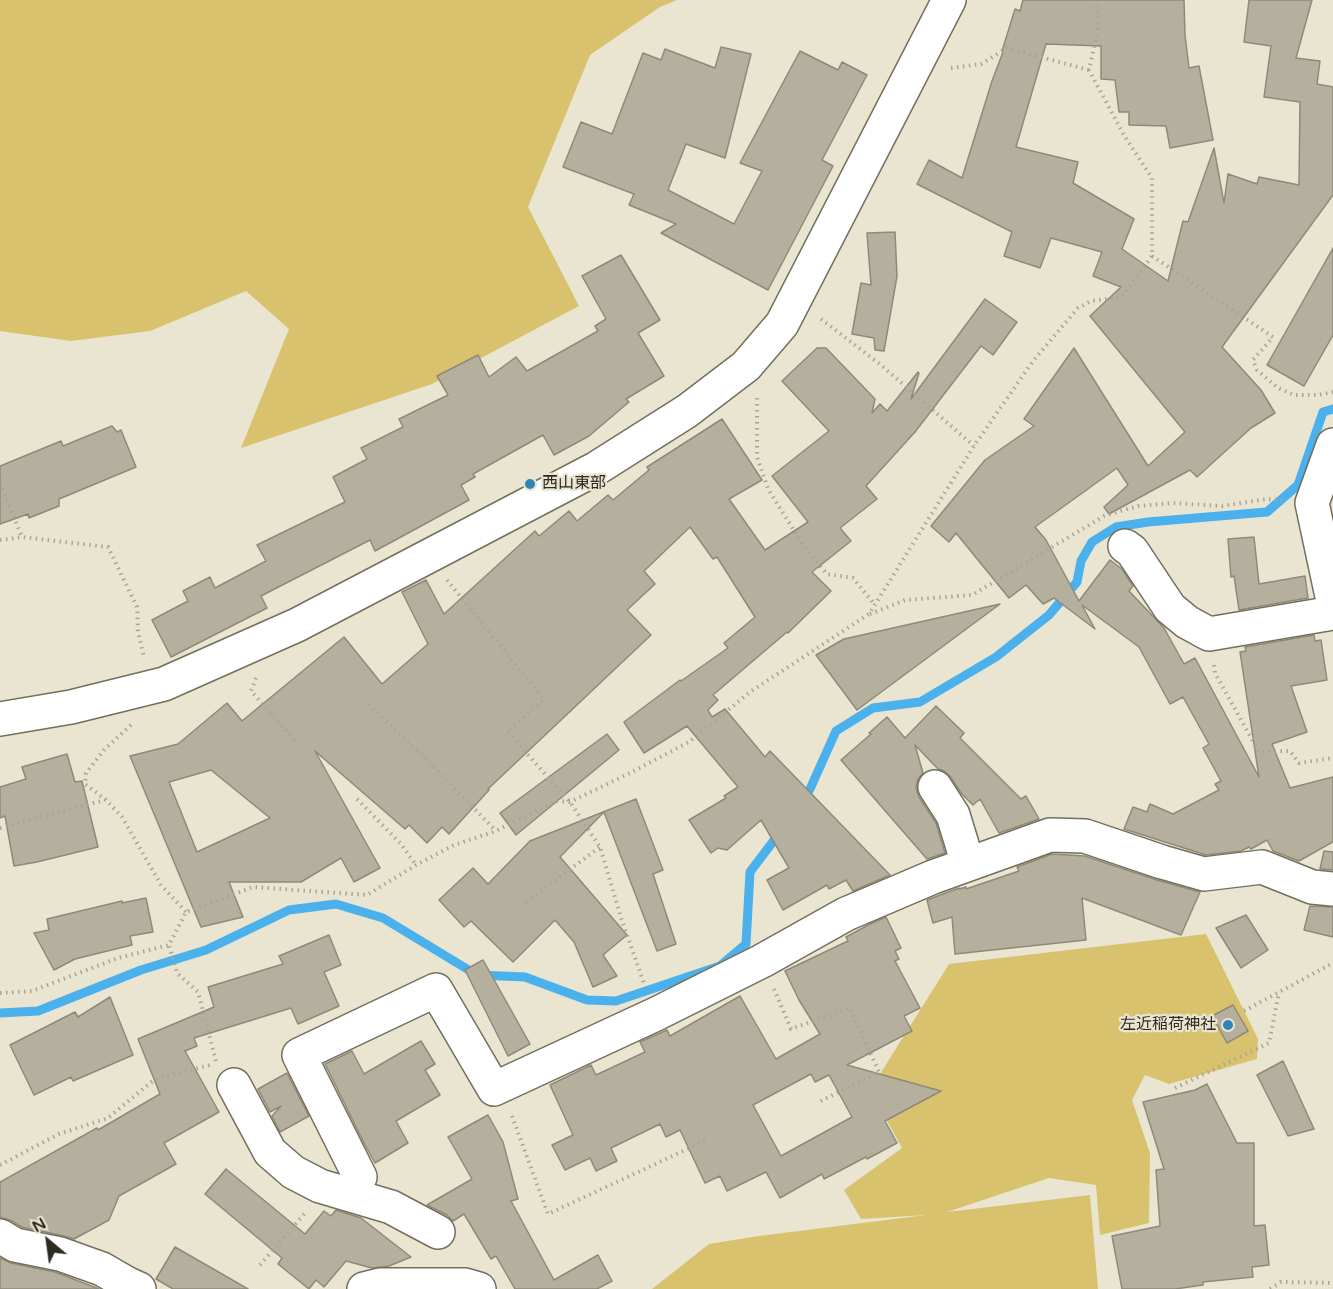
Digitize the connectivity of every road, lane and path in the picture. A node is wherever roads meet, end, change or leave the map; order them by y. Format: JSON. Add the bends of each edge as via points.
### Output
{"nodes":[{"id":1,"x":949,"y":0,"type":"edge"},
{"id":2,"x":1096,"y":0,"type":"edge"},
{"id":3,"x":1089,"y":70,"type":"junction"},
{"id":4,"x":911,"y":73,"type":"junction"},
{"id":5,"x":1152,"y":256,"type":"junction"},
{"id":6,"x":793,"y":301,"type":"junction"},
{"id":7,"x":757,"y":387,"type":"dead end"},
{"id":8,"x":1333,"y":392,"type":"edge"},
{"id":9,"x":1333,"y":445,"type":"edge"},
{"id":10,"x":974,"y":446,"type":"junction"},
{"id":11,"x":0,"y":483,"type":"edge"},
{"id":12,"x":22,"y":537,"type":"junction"},
{"id":13,"x":0,"y":540,"type":"edge"},
{"id":14,"x":1125,"y":546,"type":"dead end"},
{"id":15,"x":447,"y":580,"type":"dead end"},
{"id":16,"x":972,"y":595,"type":"dead end"},
{"id":17,"x":1333,"y":601,"type":"edge"},
{"id":18,"x":875,"y":605,"type":"junction"},
{"id":19,"x":1333,"y":613,"type":"edge"},
{"id":20,"x":869,"y":614,"type":"junction"},
{"id":21,"x":1209,"y":634,"type":"junction"},
{"id":22,"x":265,"y":639,"type":"junction"},
{"id":23,"x":147,"y":688,"type":"junction"},
{"id":24,"x":369,"y":704,"type":"dead end"},
{"id":25,"x":0,"y":719,"type":"edge"},
{"id":26,"x":297,"y":743,"type":"dead end"},
{"id":27,"x":1333,"y":758,"type":"edge"},
{"id":28,"x":935,"y":787,"type":"dead end"},
{"id":29,"x":357,"y":799,"type":"dead end"},
{"id":30,"x":106,"y":800,"type":"junction"},
{"id":31,"x":570,"y":802,"type":"junction"},
{"id":32,"x":0,"y":828,"type":"edge"},
{"id":33,"x":496,"y":831,"type":"junction"},
{"id":34,"x":600,"y":847,"type":"junction"},
{"id":35,"x":968,"y":864,"type":"junction"},
{"id":36,"x":416,"y":865,"type":"junction"},
{"id":37,"x":1333,"y":889,"type":"edge"},
{"id":38,"x":526,"y":902,"type":"dead end"},
{"id":39,"x":186,"y":912,"type":"junction"},
{"id":40,"x":169,"y":945,"type":"junction"},
{"id":41,"x":762,"y":961,"type":"junction"},
{"id":42,"x":1333,"y":963,"type":"edge"},
{"id":43,"x":642,"y":980,"type":"dead end"},
{"id":44,"x":1279,"y":992,"type":"junction"},
{"id":45,"x":0,"y":993,"type":"edge"},
{"id":46,"x":1244,"y":1011,"type":"dead end"},
{"id":47,"x":234,"y":1085,"type":"dead end"},
{"id":48,"x":501,"y":1087,"type":"junction"},
{"id":49,"x":1175,"y":1088,"type":"dead end"},
{"id":50,"x":817,"y":1102,"type":"dead end"},
{"id":51,"x":709,"y":1139,"type":"dead end"},
{"id":52,"x":0,"y":1165,"type":"edge"},
{"id":53,"x":360,"y":1177,"type":"dead end"},
{"id":54,"x":327,"y":1188,"type":"junction"},
{"id":55,"x":438,"y":1232,"type":"dead end"},
{"id":56,"x":0,"y":1236,"type":"edge"},
{"id":57,"x":260,"y":1265,"type":"dead end"},
{"id":58,"x":1333,"y":1283,"type":"edge"},
{"id":59,"x":139,"y":1289,"type":"edge"},
{"id":60,"x":364,"y":1289,"type":"edge"},
{"id":61,"x":479,"y":1289,"type":"edge"},
{"id":62,"x":1270,"y":1289,"type":"edge"}],
"edges":[{"from":1,"to":4,"type":"street"},
{"from":2,"to":3,"type":"path","via":[[1098,29]]},
{"from":3,"to":4,"type":"path","via":[[1007,48],[981,64]]},
{"from":3,"to":5,"type":"path","via":[[1152,178]]},
{"from":4,"to":6,"type":"street"},
{"from":5,"to":8,"type":"path","via":[[1273,337],[1253,360],[1257,370],[1278,388],[1294,395]]},
{"from":5,"to":10,"type":"path","via":[[1122,297],[1091,301],[1078,308],[1033,361]]},
{"from":6,"to":10,"type":"path","via":[[881,365]]},
{"from":6,"to":22,"type":"street","via":[[782,324],[746,366],[687,411],[597,468]]},
{"from":7,"to":18,"type":"path","via":[[758,457],[768,489],[805,548],[827,574],[852,578]]},
{"from":9,"to":17,"type":"street","via":[[1312,503]]},
{"from":10,"to":18,"type":"path"},
{"from":11,"to":12,"type":"path"},
{"from":12,"to":13,"type":"path"},
{"from":12,"to":23,"type":"path","via":[[108,547],[137,607]]},
{"from":14,"to":21,"type":"street","via":[[1170,608]]},
{"from":15,"to":31,"type":"path","via":[[544,700],[507,731]]},
{"from":16,"to":20,"type":"path","via":[[905,600]]},
{"from":18,"to":20,"type":"path"},
{"from":19,"to":21,"type":"street"},
{"from":20,"to":31,"type":"path","via":[[750,692],[689,742]]},
{"from":21,"to":27,"type":"path","via":[[1215,673],[1259,752],[1290,751],[1299,763]]},
{"from":22,"to":23,"type":"street"},
{"from":22,"to":26,"type":"path","via":[[262,666],[251,691]]},
{"from":23,"to":25,"type":"street"},
{"from":23,"to":30,"type":"path","via":[[142,712],[86,773],[85,784]]},
{"from":24,"to":33,"type":"path"},
{"from":28,"to":35,"type":"street","via":[[953,815]]},
{"from":29,"to":36,"type":"path"},
{"from":30,"to":32,"type":"path"},
{"from":30,"to":39,"type":"path","via":[[122,817],[161,885]]},
{"from":31,"to":33,"type":"path","via":[[556,801]]},
{"from":31,"to":34,"type":"path"},
{"from":33,"to":36,"type":"path","via":[[454,845]]},
{"from":34,"to":38,"type":"path"},
{"from":34,"to":43,"type":"path"},
{"from":35,"to":37,"type":"street","via":[[1050,835],[1085,836],[1204,874],[1262,867],[1312,887]]},
{"from":35,"to":41,"type":"street","via":[[846,914]]},
{"from":36,"to":39,"type":"path","via":[[367,895],[253,887]]},
{"from":39,"to":40,"type":"path"},
{"from":40,"to":45,"type":"path","via":[[118,958],[32,991]]},
{"from":40,"to":52,"type":"path","via":[[177,973],[198,993],[216,1063],[155,1078],[108,1118],[59,1134]]},
{"from":41,"to":48,"type":"street"},
{"from":41,"to":50,"type":"path","via":[[791,1029],[850,1008],[879,1072]]},
{"from":42,"to":44,"type":"path"},
{"from":44,"to":46,"type":"path"},
{"from":44,"to":49,"type":"path","via":[[1269,1043]]},
{"from":47,"to":54,"type":"street","via":[[270,1152],[293,1172]]},
{"from":48,"to":51,"type":"path","via":[[548,1214]]},
{"from":48,"to":53,"type":"street","via":[[494,1089],[436,990],[299,1055]]},
{"from":54,"to":55,"type":"street","via":[[391,1207]]},
{"from":54,"to":57,"type":"path"},
{"from":56,"to":59,"type":"street","via":[[15,1245],[60,1254],[102,1269]]},
{"from":58,"to":62,"type":"path","via":[[1281,1282]]},
{"from":60,"to":61,"type":"street","via":[[391,1285]]}]}
